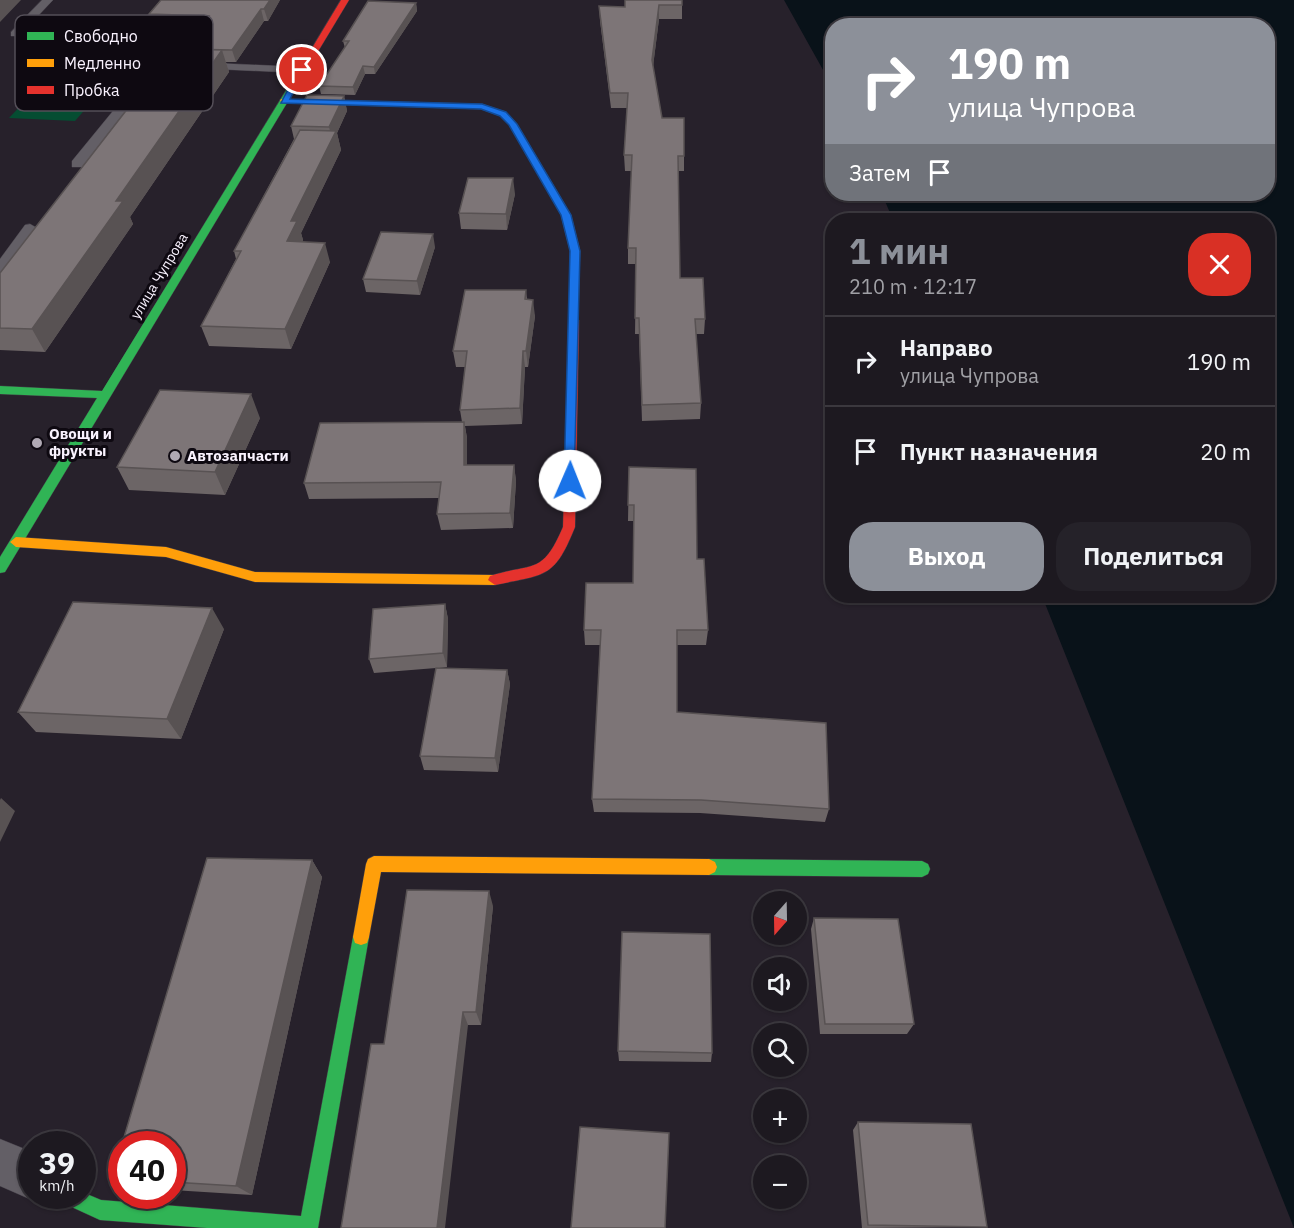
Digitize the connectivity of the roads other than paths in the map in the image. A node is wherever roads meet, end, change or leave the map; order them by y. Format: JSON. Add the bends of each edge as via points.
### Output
{"nodes":[{"id":1,"x":48,"y":0,"type":"edge"},
{"id":2,"x":345,"y":0,"type":"edge"},
{"id":3,"x":33,"y":15,"type":"edge"},
{"id":4,"x":213,"y":66,"type":"edge"},
{"id":5,"x":302,"y":70,"type":"junction"},
{"id":6,"x":284,"y":101,"type":"junction"},
{"id":7,"x":119,"y":111,"type":"edge"},
{"id":8,"x":77,"y":164,"type":"dead end"},
{"id":9,"x":30,"y":228,"type":"dead end"},
{"id":10,"x":0,"y":269,"type":"edge"},
{"id":11,"x":0,"y":390,"type":"edge"},
{"id":12,"x":107,"y":395,"type":"junction"},
{"id":13,"x":16,"y":543,"type":"junction"},
{"id":14,"x":0,"y":568,"type":"edge"},
{"id":15,"x":922,"y":870,"type":"dead end"},
{"id":16,"x":0,"y":1162,"type":"edge"},
{"id":17,"x":18,"y":1170,"type":"edge"},
{"id":18,"x":96,"y":1208,"type":"edge"}],
"edges":[{"from":1,"to":3,"type":"lane"},
{"from":2,"to":5,"type":"street","name":"улица Чупрова"},
{"from":4,"to":5,"type":"lane"},
{"from":5,"to":6,"type":"street","name":"улица Чупрова"},
{"from":6,"to":12,"type":"street","name":"улица Чупрова"},
{"from":6,"to":13,"type":"street","via":[[482,107],[503,114],[513,124],[566,215],[575,251],[569,527],[558,553],[541,570],[500,580],[255,577],[166,552]]},
{"from":7,"to":8,"type":"lane"},
{"from":9,"to":10,"type":"lane"},
{"from":11,"to":12,"type":"street"},
{"from":12,"to":13,"type":"street","name":"улица Чупрова"},
{"from":13,"to":14,"type":"street","name":"улица Чупрова"},
{"from":15,"to":18,"type":"street","via":[[374,864],[309,1226]]},
{"from":16,"to":17,"type":"street"}]}
